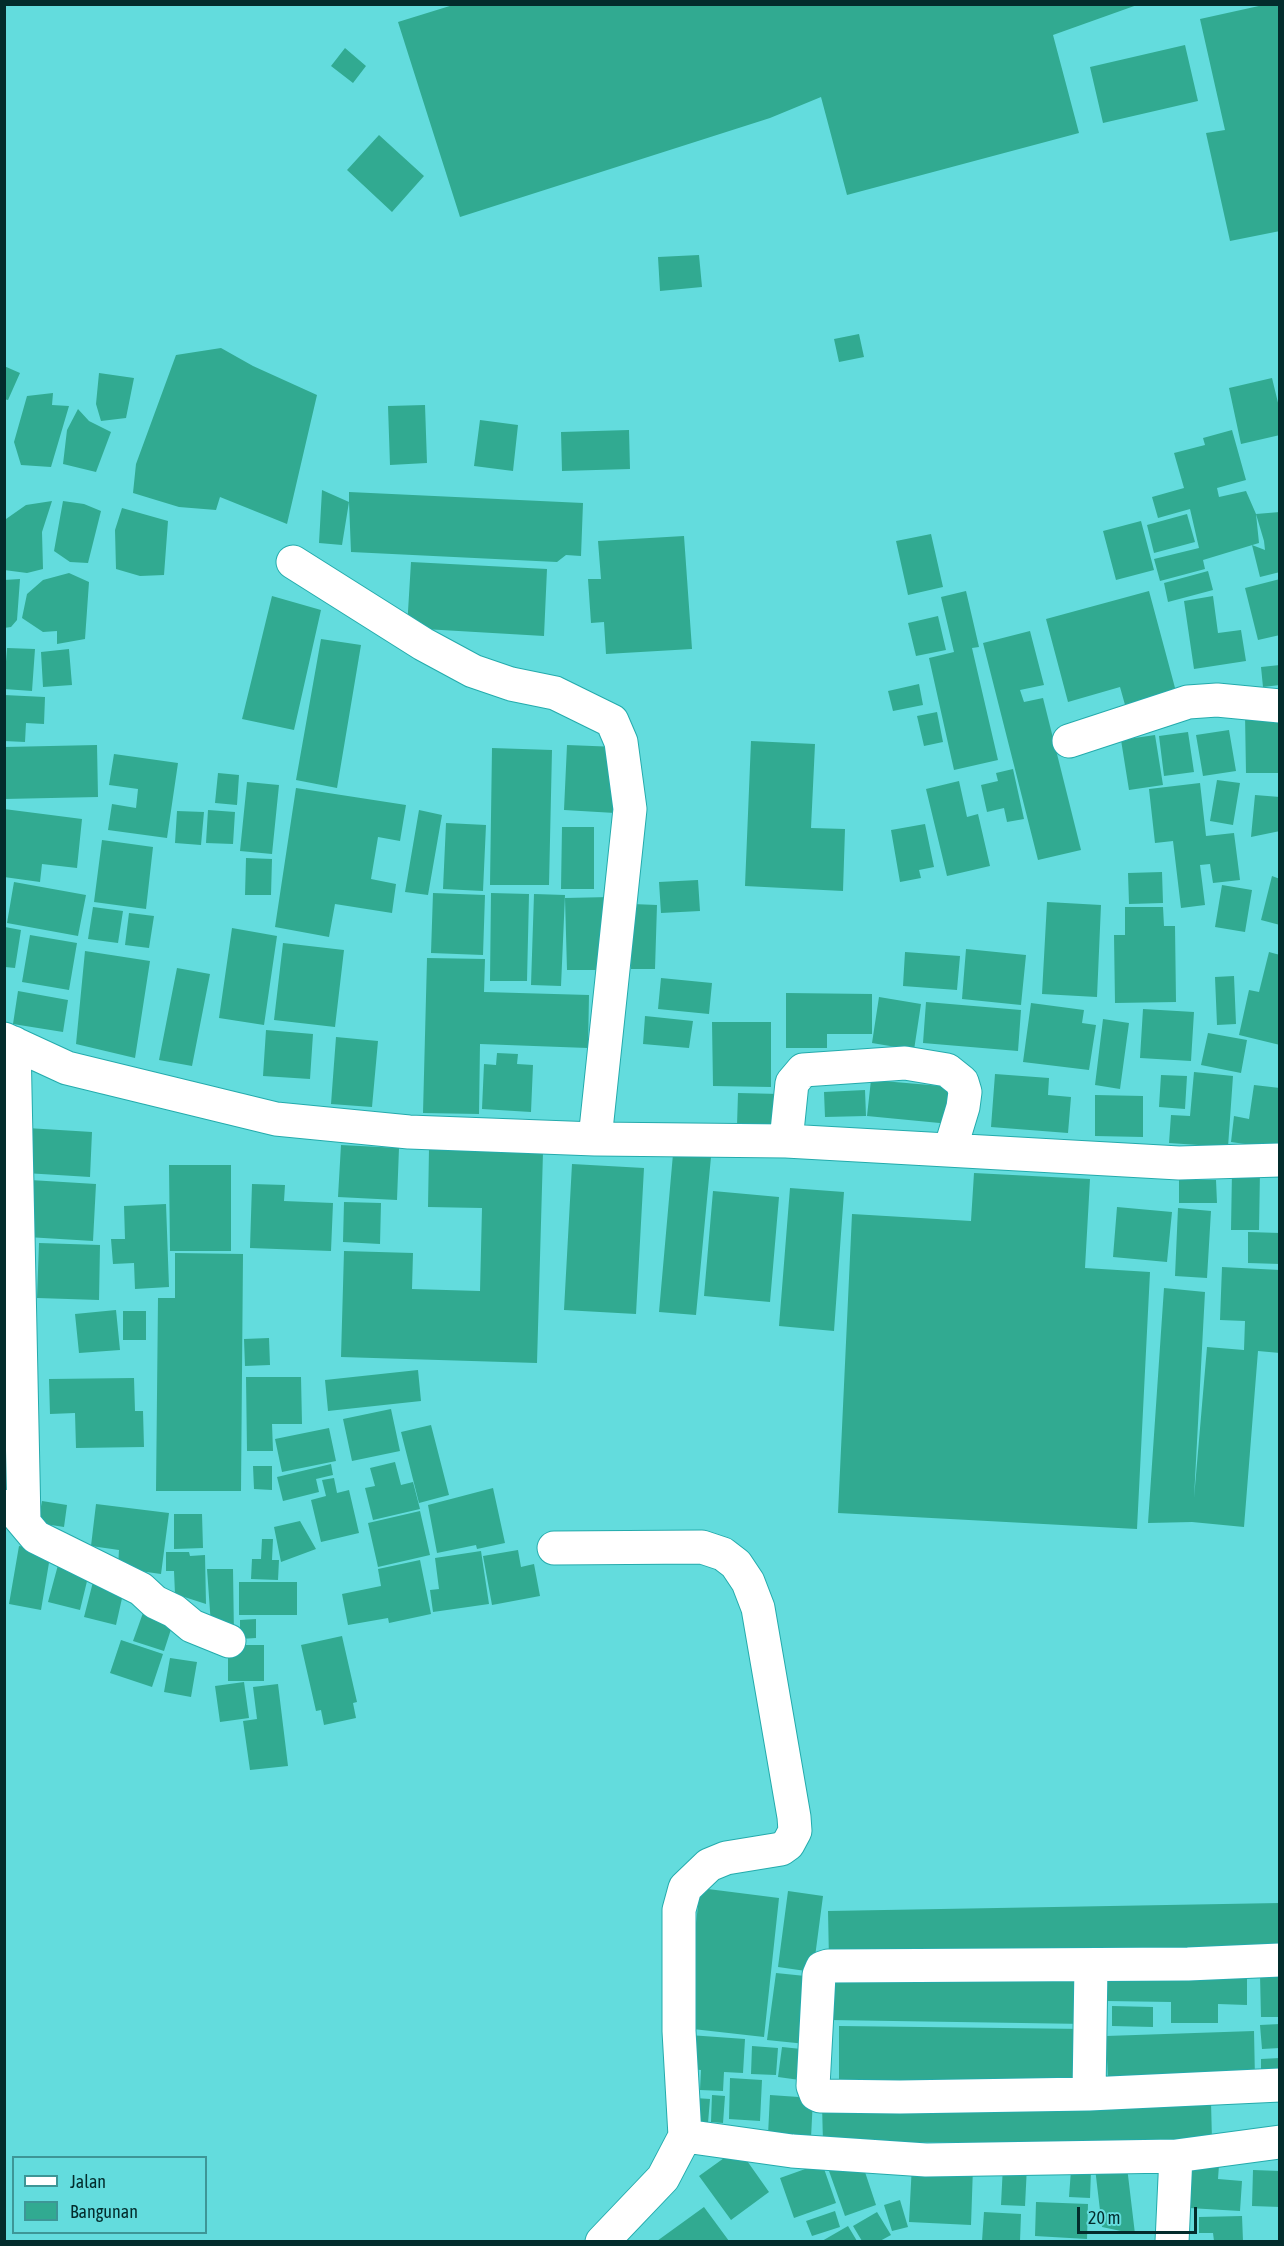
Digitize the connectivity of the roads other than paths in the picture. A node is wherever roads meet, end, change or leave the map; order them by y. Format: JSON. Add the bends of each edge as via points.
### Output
{"nodes":[{"id":1,"x":293,"y":562,"type":"dead end"},
{"id":2,"x":1280,"y":706,"type":"edge"},
{"id":3,"x":1069,"y":741,"type":"dead end"},
{"id":4,"x":9,"y":1041,"type":"edge"},
{"id":5,"x":595,"y":1139,"type":"junction"},
{"id":6,"x":786,"y":1141,"type":"junction"},
{"id":7,"x":950,"y":1149,"type":"junction"},
{"id":8,"x":1280,"y":1160,"type":"edge"},
{"id":9,"x":14,"y":1511,"type":"edge"},
{"id":10,"x":554,"y":1548,"type":"dead end"},
{"id":11,"x":230,"y":1641,"type":"dead end"},
{"id":12,"x":1280,"y":1960,"type":"edge"},
{"id":13,"x":1091,"y":1965,"type":"junction"},
{"id":14,"x":1280,"y":2085,"type":"edge"},
{"id":15,"x":1089,"y":2094,"type":"junction"},
{"id":16,"x":685,"y":2136,"type":"junction"},
{"id":17,"x":1280,"y":2142,"type":"edge"},
{"id":18,"x":1176,"y":2156,"type":"junction"},
{"id":19,"x":602,"y":2241,"type":"edge"},
{"id":20,"x":1172,"y":2241,"type":"edge"}],
"edges":[{"from":1,"to":5,"type":"street","via":[[473,671],[555,693],[612,721],[621,742],[630,809]]},
{"from":2,"to":3,"type":"street","via":[[1218,700],[1188,702]]},
{"from":4,"to":5,"type":"street","via":[[67,1068],[276,1119],[409,1132]]},
{"from":4,"to":9,"type":"street"},
{"from":5,"to":6,"type":"street"},
{"from":6,"to":7,"type":"street"},
{"from":6,"to":7,"type":"street","via":[[792,1083],[803,1070],[905,1063],[947,1070],[962,1082],[963,1107]]},
{"from":7,"to":8,"type":"street","via":[[1179,1163]]},
{"from":9,"to":11,"type":"street","via":[[36,1537],[141,1588],[192,1626]]},
{"from":10,"to":16,"type":"street","via":[[702,1547],[723,1554],[736,1564],[758,1608],[795,1831],[781,1849],[726,1858],[709,1865],[685,1888],[679,1910],[679,2009]]},
{"from":12,"to":13,"type":"street"},
{"from":13,"to":15,"type":"street"},
{"from":13,"to":15,"type":"street","via":[[822,1968],[813,2086],[820,2096]]},
{"from":14,"to":15,"type":"street"},
{"from":16,"to":18,"type":"street","via":[[792,2151],[926,2160]]},
{"from":16,"to":19,"type":"street","via":[[663,2178]]},
{"from":17,"to":18,"type":"street"},
{"from":18,"to":20,"type":"street"}]}
